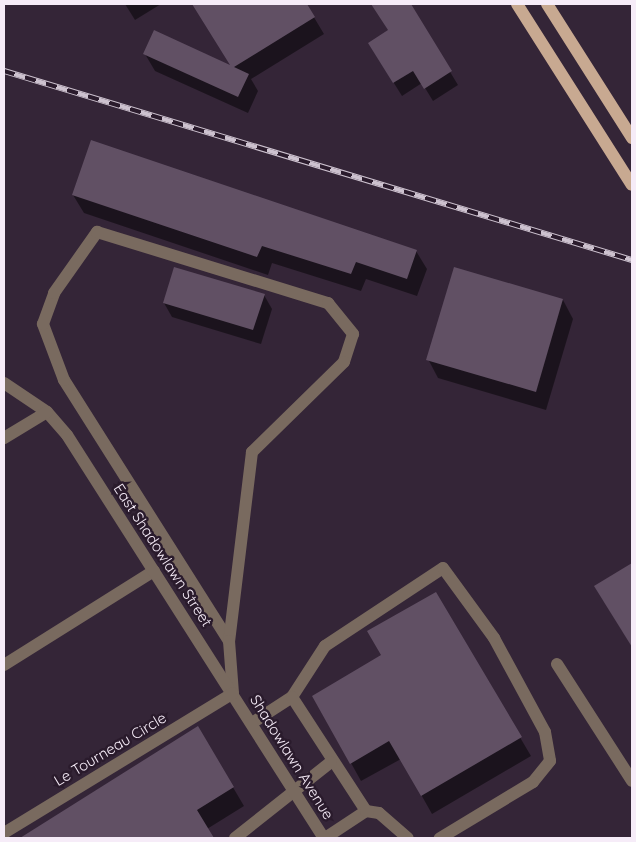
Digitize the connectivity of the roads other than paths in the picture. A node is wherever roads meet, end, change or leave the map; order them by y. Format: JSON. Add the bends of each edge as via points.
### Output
{"nodes":[{"id":1,"x":517,"y":4,"type":"edge"},
{"id":2,"x":547,"y":4,"type":"edge"},
{"id":3,"x":632,"y":138,"type":"edge"},
{"id":4,"x":632,"y":185,"type":"edge"},
{"id":5,"x":4,"y":383,"type":"edge"},
{"id":6,"x":47,"y":412,"type":"junction"},
{"id":7,"x":4,"y":438,"type":"edge"},
{"id":8,"x":154,"y":571,"type":"junction"},
{"id":9,"x":229,"y":641,"type":"junction"},
{"id":10,"x":557,"y":664,"type":"dead end"},
{"id":11,"x":4,"y":665,"type":"edge"},
{"id":12,"x":233,"y":693,"type":"junction"},
{"id":13,"x":292,"y":697,"type":"junction"},
{"id":14,"x":252,"y":723,"type":"junction"},
{"id":15,"x":331,"y":762,"type":"junction"},
{"id":16,"x":632,"y":781,"type":"edge"},
{"id":17,"x":294,"y":791,"type":"junction"},
{"id":18,"x":366,"y":811,"type":"junction"},
{"id":19,"x":4,"y":833,"type":"edge"},
{"id":20,"x":235,"y":838,"type":"edge"},
{"id":21,"x":325,"y":838,"type":"edge"},
{"id":22,"x":408,"y":838,"type":"edge"},
{"id":23,"x":440,"y":838,"type":"edge"}],
"edges":[{"from":1,"to":4,"type":"main road"},
{"from":2,"to":3,"type":"main road"},
{"from":5,"to":6,"type":"street","name":"East Shadowlawn Street"},
{"from":6,"to":7,"type":"street"},
{"from":6,"to":8,"type":"street","name":"East Shadowlawn Street","via":[[66,435]]},
{"from":8,"to":11,"type":"street"},
{"from":8,"to":12,"type":"street","name":"East Shadowlawn Street"},
{"from":9,"to":9,"type":"street","via":[[252,452],[344,362],[353,334],[328,303],[96,232],[54,293],[43,324],[64,380]]},
{"from":9,"to":12,"type":"street"},
{"from":10,"to":16,"type":"street"},
{"from":12,"to":14,"type":"street","name":"Shadowlawn Avenue"},
{"from":12,"to":19,"type":"street","name":"Le Tourneau Circle"},
{"from":13,"to":14,"type":"street"},
{"from":13,"to":15,"type":"street"},
{"from":13,"to":23,"type":"street","via":[[325,646],[443,568],[494,638],[545,732],[550,761],[532,782]]},
{"from":14,"to":17,"type":"street","name":"Shadowlawn Avenue"},
{"from":15,"to":17,"type":"street"},
{"from":15,"to":18,"type":"street"},
{"from":17,"to":20,"type":"street"},
{"from":17,"to":21,"type":"street","name":"Shadowlawn Avenue"},
{"from":18,"to":21,"type":"street"},
{"from":18,"to":22,"type":"street","via":[[379,813]]}]}
